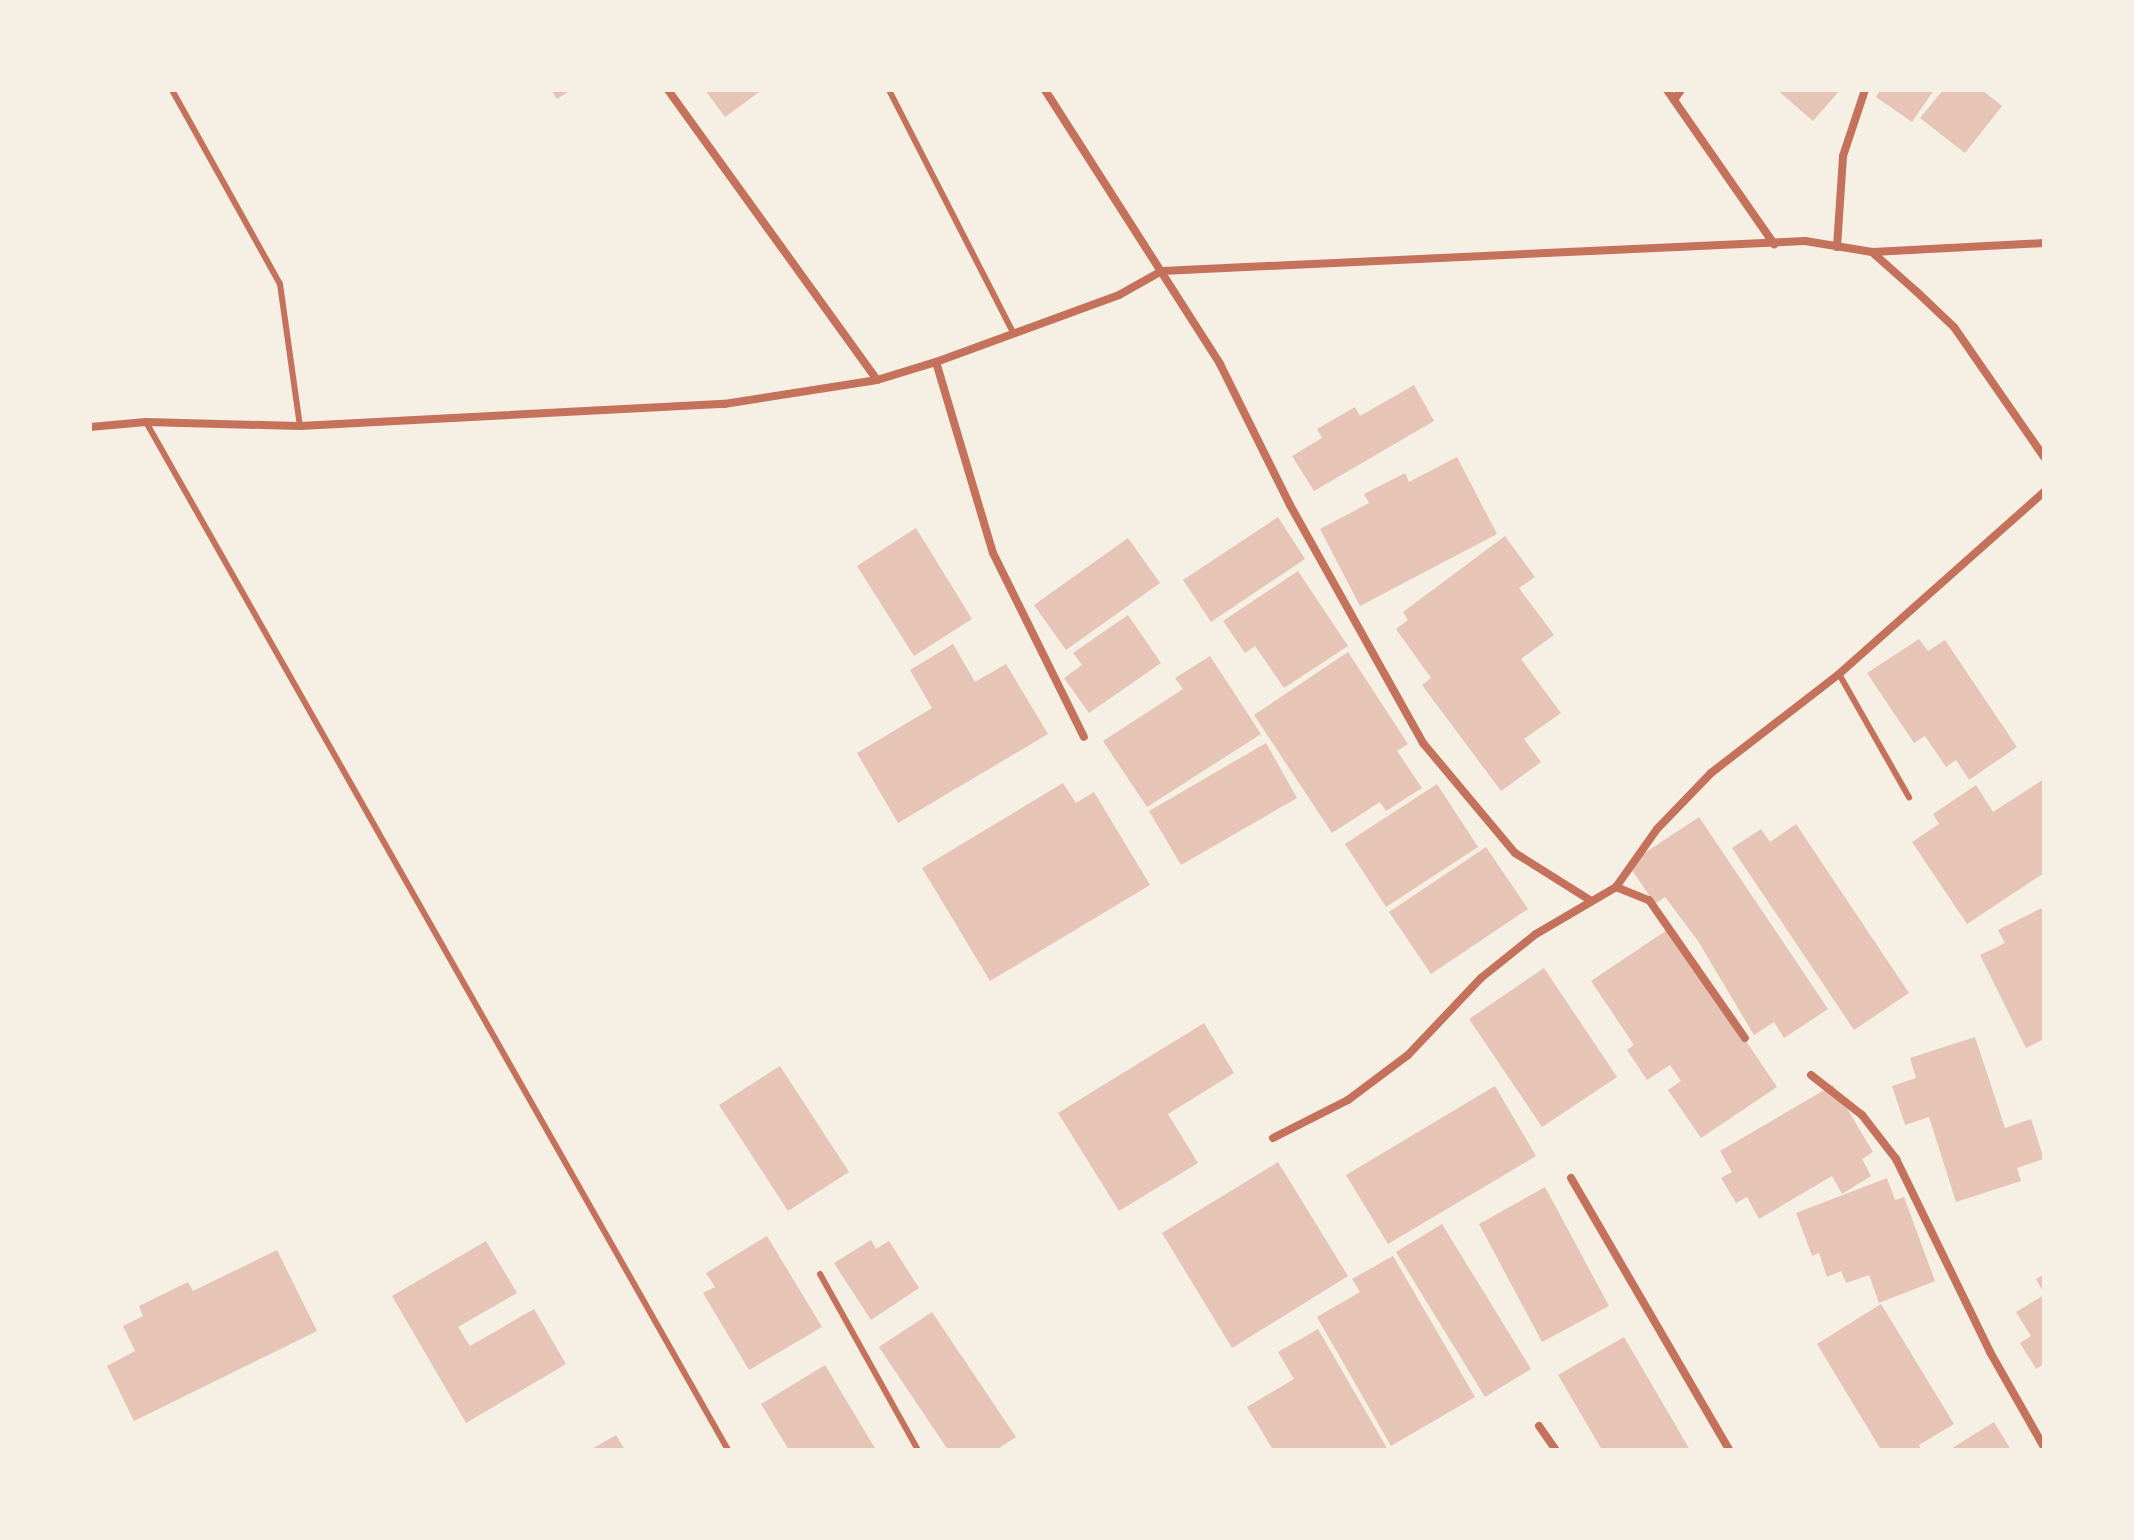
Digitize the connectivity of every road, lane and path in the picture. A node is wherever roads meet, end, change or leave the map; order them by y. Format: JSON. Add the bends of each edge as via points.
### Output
{"nodes":[{"id":1,"x":172,"y":90,"type":"edge"},
{"id":2,"x":668,"y":90,"type":"edge"},
{"id":3,"x":889,"y":90,"type":"edge"},
{"id":4,"x":1045,"y":90,"type":"edge"},
{"id":5,"x":1667,"y":90,"type":"edge"},
{"id":6,"x":1681,"y":90,"type":"edge"},
{"id":7,"x":1865,"y":90,"type":"edge"},
{"id":8,"x":1674,"y":100,"type":"junction"},
{"id":9,"x":2044,"y":243,"type":"edge"},
{"id":10,"x":1774,"y":244,"type":"junction"},
{"id":11,"x":1837,"y":247,"type":"junction"},
{"id":12,"x":1872,"y":252,"type":"junction"},
{"id":13,"x":1162,"y":271,"type":"junction"},
{"id":14,"x":1013,"y":332,"type":"junction"},
{"id":15,"x":936,"y":362,"type":"junction"},
{"id":16,"x":877,"y":380,"type":"junction"},
{"id":17,"x":146,"y":422,"type":"junction"},
{"id":18,"x":300,"y":426,"type":"junction"},
{"id":19,"x":90,"y":427,"type":"edge"},
{"id":20,"x":2044,"y":457,"type":"edge"},
{"id":21,"x":2044,"y":492,"type":"edge"},
{"id":22,"x":1839,"y":674,"type":"junction"},
{"id":23,"x":1084,"y":737,"type":"dead end"},
{"id":24,"x":1909,"y":797,"type":"dead end"},
{"id":25,"x":1616,"y":887,"type":"junction"},
{"id":26,"x":1590,"y":900,"type":"junction"},
{"id":27,"x":1745,"y":1038,"type":"dead end"},
{"id":28,"x":1811,"y":1075,"type":"dead end"},
{"id":29,"x":1273,"y":1138,"type":"dead end"},
{"id":30,"x":1571,"y":1178,"type":"dead end"},
{"id":31,"x":820,"y":1274,"type":"dead end"},
{"id":32,"x":1539,"y":1426,"type":"dead end"},
{"id":33,"x":2044,"y":1447,"type":"edge"},
{"id":34,"x":728,"y":1450,"type":"edge"},
{"id":35,"x":918,"y":1450,"type":"edge"},
{"id":36,"x":1556,"y":1450,"type":"edge"},
{"id":37,"x":1729,"y":1450,"type":"edge"}],
"edges":[{"from":1,"to":18,"type":"lane","via":[[280,284]]},
{"from":2,"to":16,"type":"street"},
{"from":3,"to":14,"type":"lane"},
{"from":4,"to":13,"type":"street"},
{"from":5,"to":8,"type":"street"},
{"from":6,"to":8,"type":"street"},
{"from":7,"to":11,"type":"street","via":[[1843,156]]},
{"from":8,"to":10,"type":"street"},
{"from":9,"to":12,"type":"street"},
{"from":10,"to":11,"type":"street","via":[[1805,241]]},
{"from":10,"to":13,"type":"street"},
{"from":11,"to":12,"type":"street"},
{"from":12,"to":20,"type":"street","via":[[1954,327]]},
{"from":13,"to":14,"type":"street","via":[[1119,295]]},
{"from":13,"to":26,"type":"street","via":[[1220,364],[1290,505],[1423,743],[1515,853]]},
{"from":14,"to":15,"type":"street"},
{"from":15,"to":16,"type":"street"},
{"from":15,"to":23,"type":"street","via":[[993,553]]},
{"from":16,"to":18,"type":"street","via":[[724,404]]},
{"from":17,"to":18,"type":"street"},
{"from":17,"to":19,"type":"street"},
{"from":17,"to":34,"type":"lane"},
{"from":21,"to":22,"type":"street"},
{"from":22,"to":24,"type":"lane"},
{"from":22,"to":25,"type":"street","via":[[1711,773],[1657,829]]},
{"from":25,"to":26,"type":"street"},
{"from":25,"to":27,"type":"street","via":[[1649,900]]},
{"from":26,"to":29,"type":"street","via":[[1481,978],[1408,1055],[1372,1082]]},
{"from":28,"to":33,"type":"street","via":[[1862,1115],[1896,1159],[1990,1352]]},
{"from":30,"to":37,"type":"street"},
{"from":31,"to":35,"type":"lane"},
{"from":32,"to":36,"type":"street"}]}
